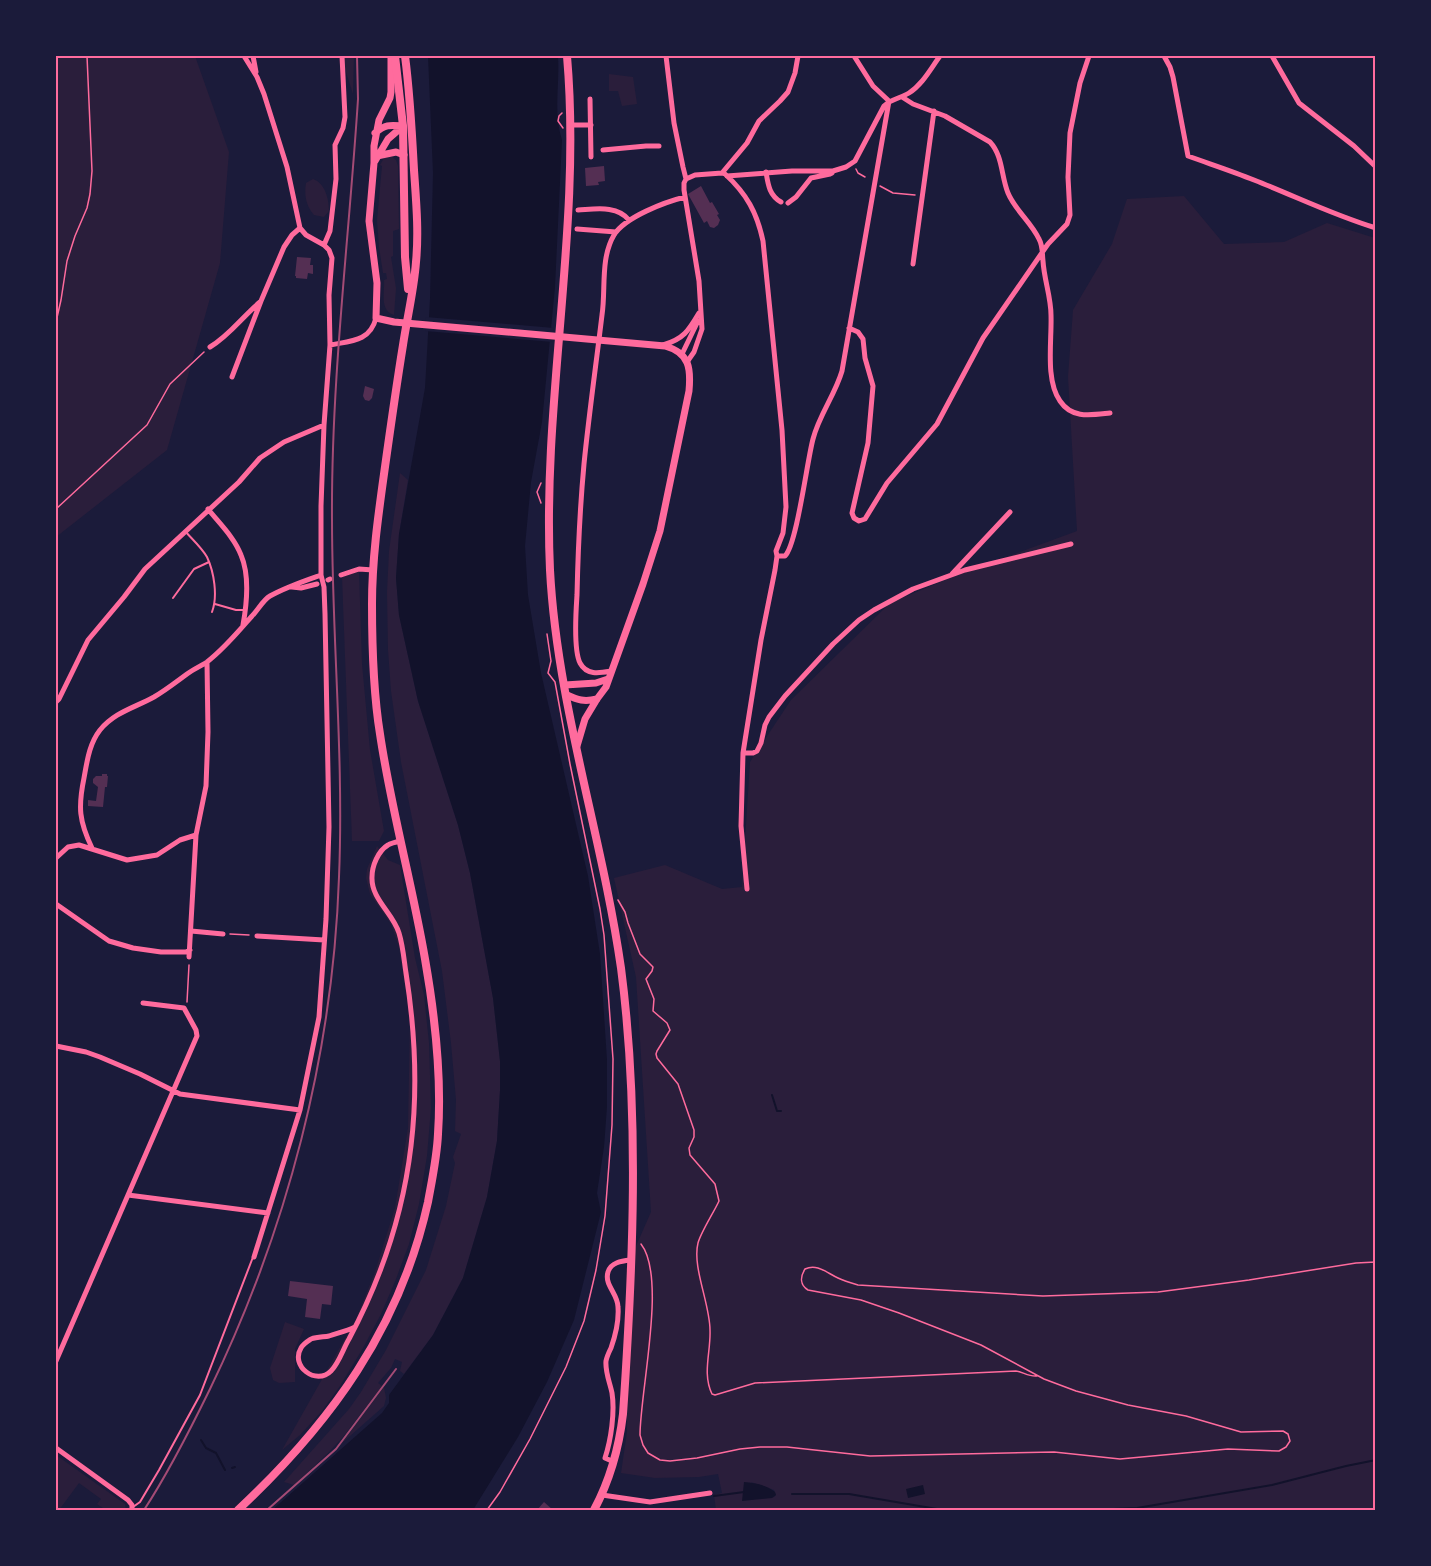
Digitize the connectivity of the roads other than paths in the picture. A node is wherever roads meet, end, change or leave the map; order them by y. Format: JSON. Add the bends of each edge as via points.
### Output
{"nodes":[{"id":1,"x":244,"y":56,"type":"edge"},
{"id":2,"x":253,"y":56,"type":"edge"},
{"id":3,"x":342,"y":56,"type":"edge"},
{"id":4,"x":393,"y":56,"type":"edge"},
{"id":5,"x":405,"y":56,"type":"edge"},
{"id":6,"x":567,"y":56,"type":"edge"},
{"id":7,"x":666,"y":56,"type":"edge"},
{"id":8,"x":798,"y":56,"type":"edge"},
{"id":9,"x":854,"y":56,"type":"edge"},
{"id":10,"x":940,"y":56,"type":"edge"},
{"id":11,"x":1089,"y":56,"type":"edge"},
{"id":12,"x":1164,"y":56,"type":"edge"},
{"id":13,"x":1272,"y":56,"type":"edge"},
{"id":14,"x":257,"y":77,"type":"junction"},
{"id":15,"x":902,"y":97,"type":"junction"},
{"id":16,"x":590,"y":99,"type":"dead end"},
{"id":17,"x":889,"y":101,"type":"junction"},
{"id":18,"x":934,"y":111,"type":"junction"},
{"id":19,"x":591,"y":125,"type":"junction"},
{"id":20,"x":408,"y":126,"type":"junction"},
{"id":21,"x":566,"y":127,"type":"junction"},
{"id":22,"x":375,"y":133,"type":"junction"},
{"id":23,"x":659,"y":146,"type":"dead end"},
{"id":24,"x":603,"y":150,"type":"dead end"},
{"id":25,"x":404,"y":155,"type":"junction"},
{"id":26,"x":591,"y":157,"type":"dead end"},
{"id":27,"x":376,"y":160,"type":"junction"},
{"id":28,"x":1376,"y":167,"type":"edge"},
{"id":29,"x":833,"y":171,"type":"junction"},
{"id":30,"x":766,"y":172,"type":"junction"},
{"id":31,"x":724,"y":174,"type":"junction"},
{"id":32,"x":687,"y":179,"type":"junction"},
{"id":33,"x":685,"y":197,"type":"junction"},
{"id":34,"x":781,"y":202,"type":"dead end"},
{"id":35,"x":788,"y":202,"type":"dead end"},
{"id":36,"x":578,"y":210,"type":"dead end"},
{"id":37,"x":630,"y":220,"type":"junction"},
{"id":38,"x":300,"y":228,"type":"junction"},
{"id":39,"x":1376,"y":228,"type":"edge"},
{"id":40,"x":578,"y":229,"type":"dead end"},
{"id":41,"x":616,"y":232,"type":"junction"},
{"id":42,"x":324,"y":244,"type":"junction"},
{"id":43,"x":1043,"y":252,"type":"junction"},
{"id":44,"x":913,"y":264,"type":"dead end"},
{"id":45,"x":261,"y":302,"type":"junction"},
{"id":46,"x":410,"y":302,"type":"junction"},
{"id":47,"x":700,"y":311,"type":"junction"},
{"id":48,"x":376,"y":318,"type":"junction"},
{"id":49,"x":849,"y":328,"type":"junction"},
{"id":50,"x":330,"y":345,"type":"junction"},
{"id":51,"x":660,"y":345,"type":"junction"},
{"id":52,"x":210,"y":347,"type":"road end"},
{"id":53,"x":682,"y":354,"type":"junction"},
{"id":54,"x":687,"y":362,"type":"junction"},
{"id":55,"x":232,"y":377,"type":"dead end"},
{"id":56,"x":1110,"y":413,"type":"dead end"},
{"id":57,"x":324,"y":424,"type":"junction"},
{"id":58,"x":207,"y":509,"type":"junction"},
{"id":59,"x":1010,"y":512,"type":"dead end"},
{"id":60,"x":185,"y":531,"type":"junction"},
{"id":61,"x":1071,"y":544,"type":"dead end"},
{"id":62,"x":777,"y":556,"type":"junction"},
{"id":63,"x":209,"y":562,"type":"junction"},
{"id":64,"x":373,"y":570,"type":"junction"},
{"id":65,"x":341,"y":574,"type":"dead end"},
{"id":66,"x":321,"y":575,"type":"junction"},
{"id":67,"x":951,"y":575,"type":"junction"},
{"id":68,"x":317,"y":584,"type":"dead end"},
{"id":69,"x":290,"y":587,"type":"junction"},
{"id":70,"x":173,"y":598,"type":"dead end"},
{"id":71,"x":215,"y":604,"type":"junction"},
{"id":72,"x":245,"y":610,"type":"junction"},
{"id":73,"x":212,"y":612,"type":"dead end"},
{"id":74,"x":243,"y":627,"type":"junction"},
{"id":75,"x":207,"y":662,"type":"junction"},
{"id":76,"x":612,"y":671,"type":"junction"},
{"id":77,"x":608,"y":679,"type":"junction"},
{"id":78,"x":565,"y":685,"type":"junction"},
{"id":79,"x":567,"y":695,"type":"junction"},
{"id":80,"x":597,"y":699,"type":"junction"},
{"id":81,"x":56,"y":702,"type":"edge"},
{"id":82,"x":577,"y":746,"type":"junction"},
{"id":83,"x":744,"y":753,"type":"junction"},
{"id":84,"x":196,"y":835,"type":"junction"},
{"id":85,"x":401,"y":841,"type":"junction"},
{"id":86,"x":92,"y":848,"type":"junction"},
{"id":87,"x":56,"y":858,"type":"edge"},
{"id":88,"x":747,"y":889,"type":"dead end"},
{"id":89,"x":56,"y":904,"type":"edge"},
{"id":90,"x":191,"y":931,"type":"junction"},
{"id":91,"x":223,"y":934,"type":"road end"},
{"id":92,"x":257,"y":936,"type":"road end"},
{"id":93,"x":324,"y":940,"type":"junction"},
{"id":94,"x":143,"y":1004,"type":"dead end"},
{"id":95,"x":56,"y":1046,"type":"edge"},
{"id":96,"x":173,"y":1092,"type":"junction"},
{"id":97,"x":300,"y":1110,"type":"junction"},
{"id":98,"x":128,"y":1195,"type":"junction"},
{"id":99,"x":268,"y":1213,"type":"junction"},
{"id":100,"x":254,"y":1257,"type":"joint"},
{"id":101,"x":631,"y":1260,"type":"junction"},
{"id":102,"x":355,"y":1327,"type":"junction"},
{"id":103,"x":56,"y":1361,"type":"edge"},
{"id":104,"x":56,"y":1448,"type":"edge"},
{"id":105,"x":614,"y":1462,"type":"junction"},
{"id":106,"x":710,"y":1493,"type":"dead end"},
{"id":107,"x":602,"y":1495,"type":"junction"},
{"id":108,"x":133,"y":1509,"type":"edge"},
{"id":109,"x":238,"y":1510,"type":"edge"},
{"id":110,"x":594,"y":1510,"type":"edge"}],
"edges":[{"from":1,"to":14,"type":"street"},
{"from":2,"to":14,"type":"street"},
{"from":3,"to":42,"type":"street","via":[[345,117],[335,145],[336,179],[330,231]]},
{"from":4,"to":20,"type":"main road"},
{"from":4,"to":22,"type":"street","via":[[390,98]]},
{"from":5,"to":20,"type":"main road"},
{"from":6,"to":21,"type":"main road"},
{"from":7,"to":32,"type":"street","via":[[676,144]]},
{"from":8,"to":31,"type":"street","via":[[788,92],[761,119]]},
{"from":9,"to":17,"type":"street","via":[[873,86]]},
{"from":10,"to":15,"type":"street","via":[[919,85]]},
{"from":11,"to":43,"type":"street","via":[[1070,133],[1069,220]]},
{"from":12,"to":39,"type":"street","via":[[1173,77],[1188,156]]},
{"from":13,"to":28,"type":"street","via":[[1299,103]]},
{"from":14,"to":38,"type":"street","via":[[287,167]]},
{"from":15,"to":17,"type":"street"},
{"from":15,"to":18,"type":"street"},
{"from":16,"to":19,"type":"street"},
{"from":17,"to":29,"type":"street","via":[[852,164]]},
{"from":17,"to":49,"type":"street"},
{"from":18,"to":43,"type":"street","via":[[993,145],[1010,196],[1037,235]]},
{"from":18,"to":44,"type":"street"},
{"from":19,"to":21,"type":"street"},
{"from":19,"to":26,"type":"street"},
{"from":20,"to":22,"type":"street","via":[[384,126]]},
{"from":20,"to":25,"type":"main road"},
{"from":20,"to":27,"type":"street","via":[[388,139]]},
{"from":20,"to":46,"type":"main road","via":[[417,218]]},
{"from":21,"to":78,"type":"main road","via":[[568,214],[549,510],[552,593]]},
{"from":22,"to":27,"type":"street"},
{"from":23,"to":24,"type":"street"},
{"from":25,"to":27,"type":"street","via":[[396,152]]},
{"from":25,"to":46,"type":"main road","via":[[405,257]]},
{"from":27,"to":48,"type":"street","via":[[369,221],[377,283]]},
{"from":29,"to":30,"type":"street"},
{"from":29,"to":35,"type":"street","via":[[811,178]]},
{"from":30,"to":31,"type":"street"},
{"from":30,"to":34,"type":"street","via":[[774,197]]},
{"from":31,"to":32,"type":"street","via":[[693,175]]},
{"from":31,"to":62,"type":"street","via":[[754,209],[763,241],[785,476],[786,514]]},
{"from":32,"to":33,"type":"street"},
{"from":33,"to":37,"type":"street"},
{"from":33,"to":47,"type":"street"},
{"from":36,"to":37,"type":"street","via":[[619,211]]},
{"from":37,"to":41,"type":"street"},
{"from":38,"to":42,"type":"street"},
{"from":38,"to":45,"type":"street","via":[[287,242]]},
{"from":40,"to":41,"type":"street"},
{"from":41,"to":76,"type":"street","via":[[606,262],[585,455],[576,629],[580,663],[593,673]]},
{"from":42,"to":50,"type":"street","via":[[332,258]]},
{"from":43,"to":49,"type":"street","via":[[980,343],[937,424],[887,483],[865,519],[859,521],[852,513],[868,443],[873,386],[862,336]]},
{"from":43,"to":56,"type":"street","via":[[1051,313],[1051,375],[1057,398],[1076,414]]},
{"from":45,"to":52,"type":"street"},
{"from":45,"to":55,"type":"street"},
{"from":46,"to":64,"type":"main road"},
{"from":47,"to":51,"type":"street","via":[[682,337]]},
{"from":47,"to":53,"type":"street"},
{"from":47,"to":54,"type":"street","via":[[700,338]]},
{"from":48,"to":50,"type":"street","via":[[366,336]]},
{"from":48,"to":51,"type":"street"},
{"from":49,"to":62,"type":"street","via":[[839,380],[813,437],[790,547],[786,555]]},
{"from":50,"to":57,"type":"street"},
{"from":51,"to":53,"type":"street"},
{"from":53,"to":54,"type":"street"},
{"from":54,"to":76,"type":"street","via":[[688,392],[660,531]]},
{"from":57,"to":58,"type":"street","via":[[263,456]]},
{"from":57,"to":66,"type":"street"},
{"from":58,"to":60,"type":"street"},
{"from":58,"to":72,"type":"street","via":[[234,540],[242,556]]},
{"from":59,"to":67,"type":"street"},
{"from":60,"to":63,"type":"lane"},
{"from":60,"to":81,"type":"street","via":[[145,569],[88,640]]},
{"from":61,"to":67,"type":"street"},
{"from":62,"to":83,"type":"street"},
{"from":63,"to":70,"type":"lane","via":[[194,569]]},
{"from":63,"to":71,"type":"lane"},
{"from":64,"to":65,"type":"street"},
{"from":64,"to":85,"type":"main road","via":[[373,665],[378,720]]},
{"from":66,"to":69,"type":"street"},
{"from":66,"to":93,"type":"street","via":[[329,826]]},
{"from":67,"to":83,"type":"street","via":[[913,589],[859,620],[779,704],[765,725],[758,751]]},
{"from":68,"to":69,"type":"street"},
{"from":69,"to":74,"type":"street","via":[[268,597]]},
{"from":71,"to":72,"type":"lane"},
{"from":71,"to":73,"type":"lane"},
{"from":72,"to":74,"type":"street"},
{"from":74,"to":75,"type":"street"},
{"from":75,"to":84,"type":"street","via":[[206,786]]},
{"from":75,"to":86,"type":"street","via":[[151,699],[122,712],[99,731],[87,759],[80,811]]},
{"from":76,"to":77,"type":"street"},
{"from":77,"to":78,"type":"street"},
{"from":77,"to":80,"type":"street"},
{"from":78,"to":79,"type":"main road"},
{"from":79,"to":80,"type":"street","via":[[579,701]]},
{"from":79,"to":82,"type":"main road"},
{"from":80,"to":82,"type":"street","via":[[585,719]]},
{"from":82,"to":101,"type":"main road","via":[[621,968],[631,1072]]},
{"from":83,"to":88,"type":"street","via":[[741,826]]},
{"from":84,"to":86,"type":"street","via":[[157,855],[127,860]]},
{"from":84,"to":90,"type":"street"},
{"from":85,"to":102,"type":"street","via":[[381,850],[372,877],[376,895],[399,934],[412,1013],[415,1049],[411,1142],[395,1227]]},
{"from":85,"to":109,"type":"main road","via":[[425,960],[438,1076],[437,1147],[423,1223],[393,1309],[362,1365],[313,1431]]},
{"from":86,"to":87,"type":"street","via":[[68,847]]},
{"from":89,"to":90,"type":"street","via":[[109,941],[133,948],[189,953]]},
{"from":90,"to":91,"type":"street"},
{"from":92,"to":93,"type":"street"},
{"from":93,"to":97,"type":"street","via":[[319,1017]]},
{"from":94,"to":96,"type":"street","via":[[186,1009],[197,1034]]},
{"from":95,"to":96,"type":"street","via":[[100,1057]]},
{"from":96,"to":97,"type":"street"},
{"from":96,"to":98,"type":"street"},
{"from":97,"to":99,"type":"street"},
{"from":98,"to":99,"type":"street"},
{"from":98,"to":103,"type":"street"},
{"from":99,"to":100,"type":"street"},
{"from":100,"to":108,"type":"lane","via":[[200,1395]]},
{"from":101,"to":105,"type":"main road","via":[[623,1414]]},
{"from":101,"to":105,"type":"street","via":[[613,1265],[607,1276],[619,1309],[606,1364],[613,1395],[606,1458]]},
{"from":102,"to":102,"type":"street","via":[[305,1343],[299,1354],[302,1369],[318,1377],[330,1372]]},
{"from":104,"to":108,"type":"street","via":[[128,1500]]},
{"from":105,"to":107,"type":"main road"},
{"from":106,"to":107,"type":"street","via":[[650,1502]]},
{"from":107,"to":110,"type":"main road"}]}
